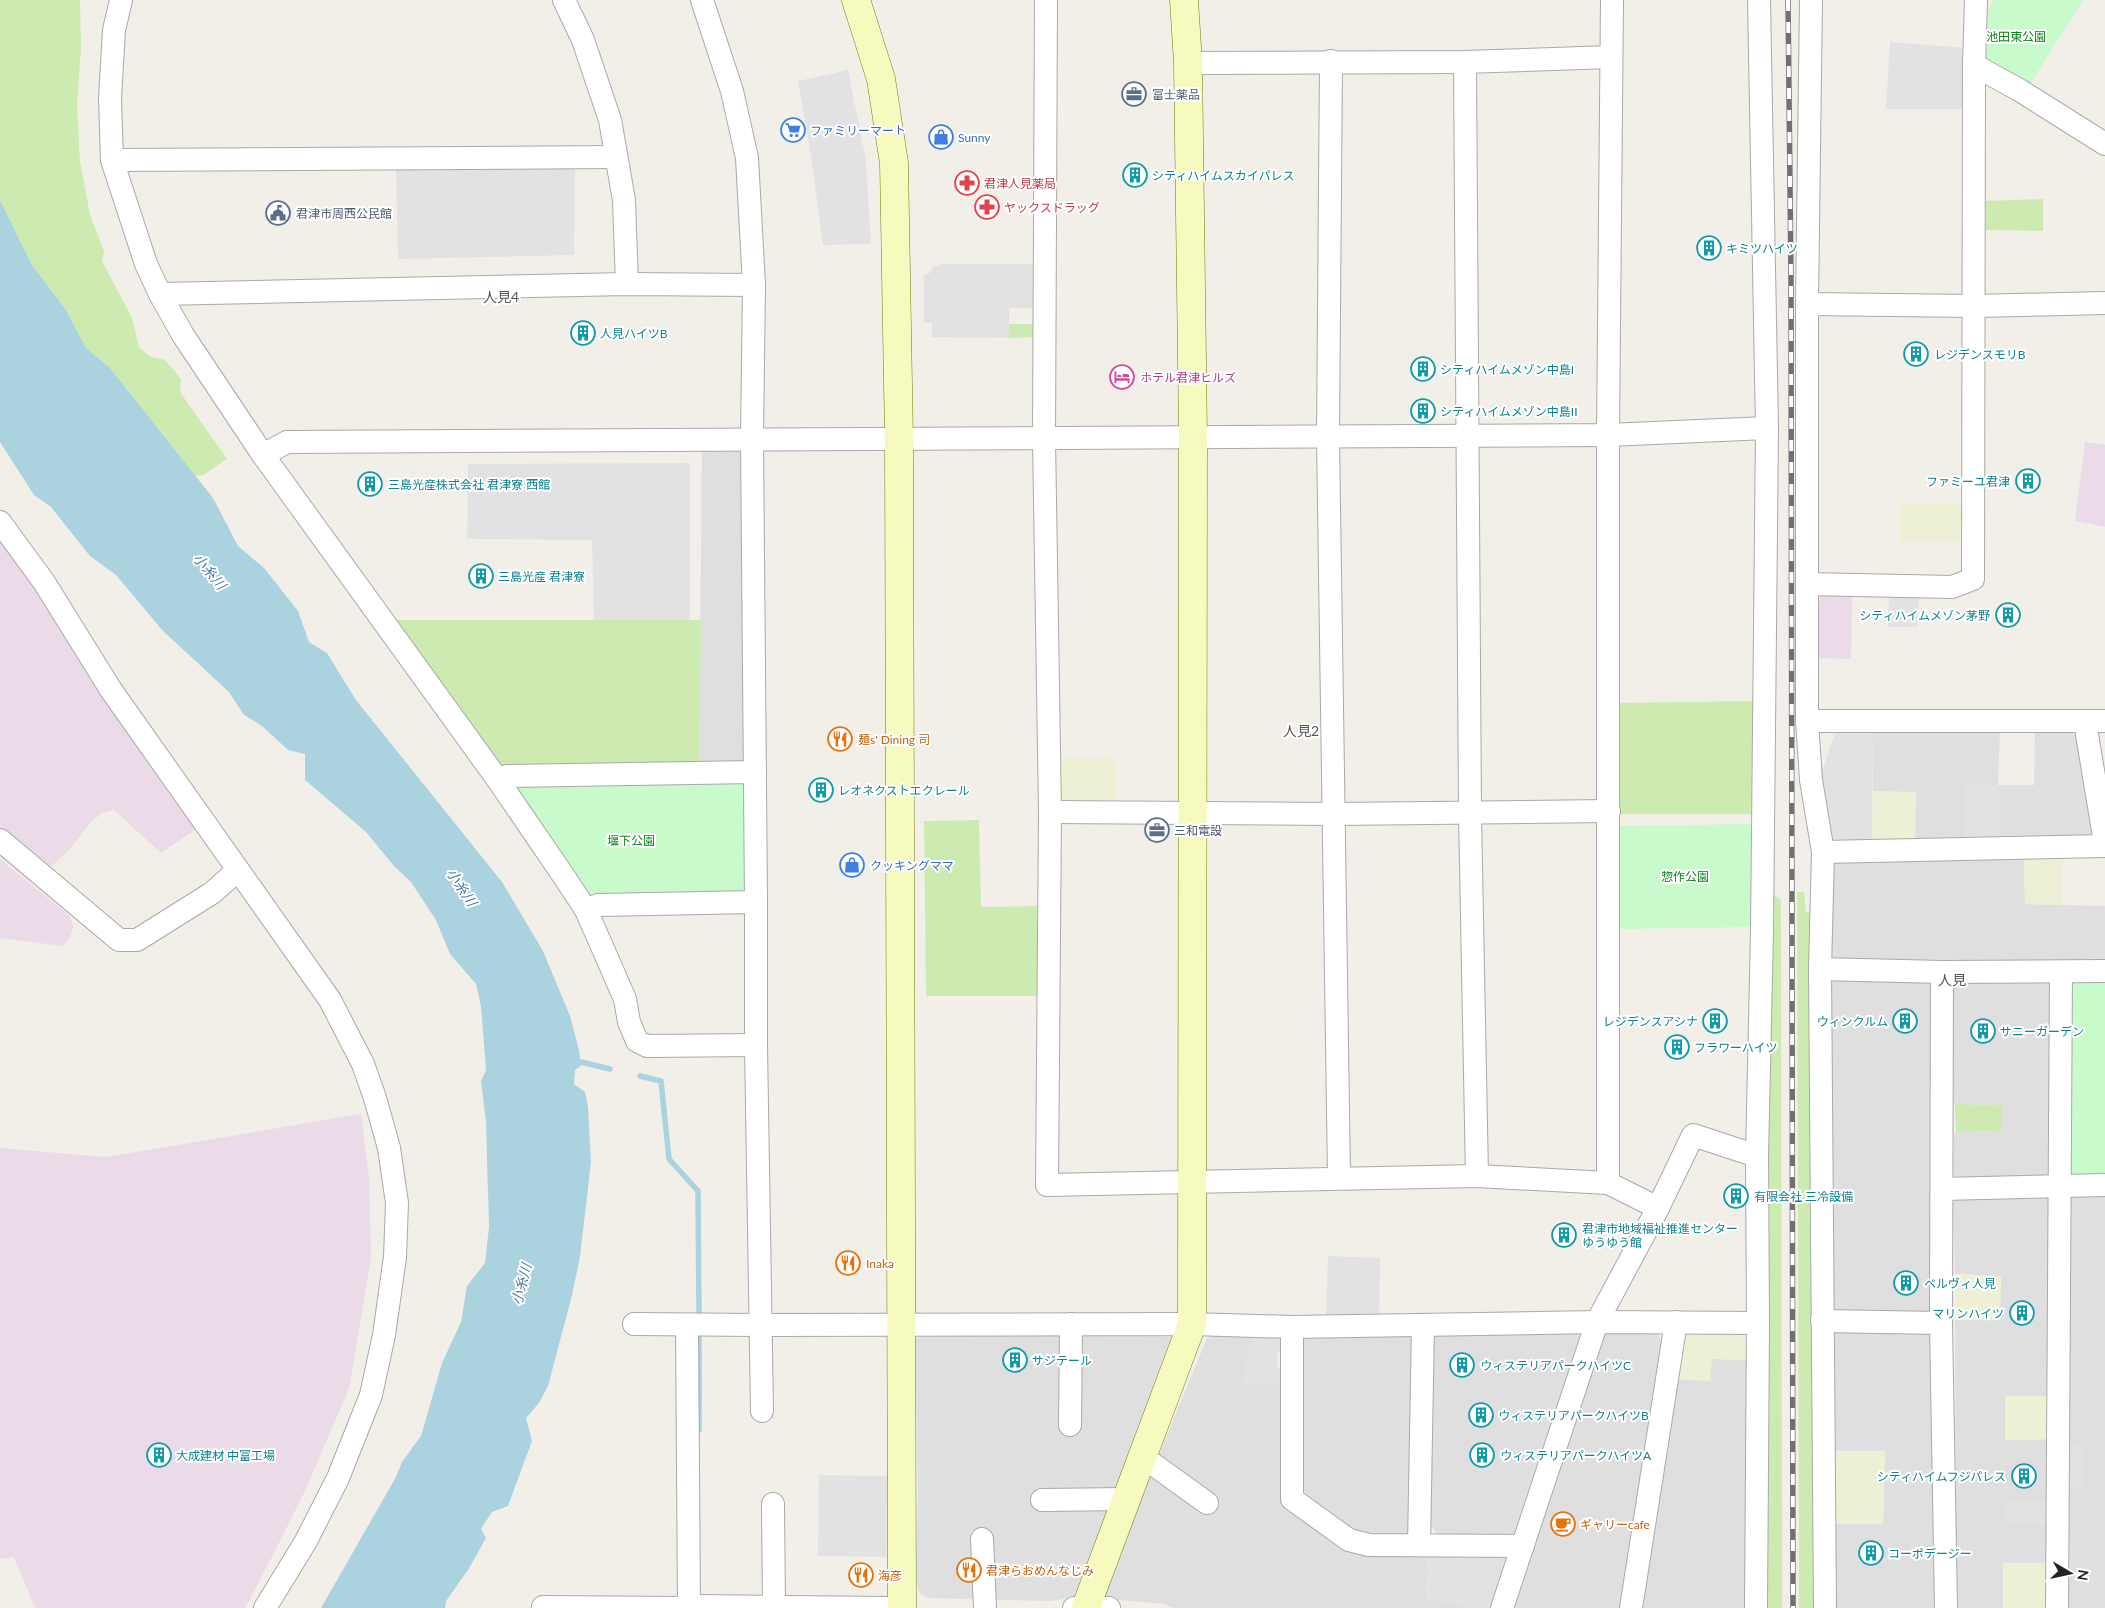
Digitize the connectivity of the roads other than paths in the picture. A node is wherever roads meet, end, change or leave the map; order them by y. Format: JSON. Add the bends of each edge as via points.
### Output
{"nodes":[{"id":1,"x":121,"y":0,"type":"edge"},
{"id":2,"x":564,"y":0,"type":"edge"},
{"id":3,"x":702,"y":0,"type":"edge"},
{"id":4,"x":856,"y":0,"type":"edge"},
{"id":5,"x":1046,"y":0,"type":"edge"},
{"id":6,"x":1184,"y":0,"type":"edge"},
{"id":7,"x":1612,"y":0,"type":"edge"},
{"id":8,"x":1759,"y":0,"type":"edge"},
{"id":9,"x":1811,"y":0,"type":"edge"},
{"id":10,"x":1976,"y":0,"type":"edge"},
{"id":11,"x":1611,"y":57,"type":"junction"},
{"id":12,"x":1331,"y":61,"type":"junction"},
{"id":13,"x":1188,"y":62,"type":"junction"},
{"id":14,"x":1465,"y":62,"type":"junction"},
{"id":15,"x":1974,"y":65,"type":"junction"},
{"id":16,"x":2105,"y":144,"type":"edge"},
{"id":17,"x":616,"y":157,"type":"junction"},
{"id":18,"x":112,"y":160,"type":"junction"},
{"id":19,"x":627,"y":284,"type":"junction"},
{"id":20,"x":754,"y":285,"type":"junction"},
{"id":21,"x":160,"y":294,"type":"junction"},
{"id":22,"x":2105,"y":303,"type":"edge"},
{"id":23,"x":1807,"y":304,"type":"junction"},
{"id":24,"x":1974,"y":306,"type":"junction"},
{"id":25,"x":1767,"y":428,"type":"junction"},
{"id":26,"x":1468,"y":435,"type":"junction"},
{"id":27,"x":1608,"y":435,"type":"junction"},
{"id":28,"x":1193,"y":436,"type":"junction"},
{"id":29,"x":1328,"y":437,"type":"junction"},
{"id":30,"x":752,"y":438,"type":"junction"},
{"id":31,"x":1044,"y":438,"type":"junction"},
{"id":32,"x":899,"y":440,"type":"junction"},
{"id":33,"x":263,"y":455,"type":"junction"},
{"id":34,"x":0,"y":522,"type":"edge"},
{"id":35,"x":1807,"y":584,"type":"junction"},
{"id":36,"x":1806,"y":721,"type":"junction"},
{"id":37,"x":2095,"y":722,"type":"edge"},
{"id":38,"x":754,"y":772,"type":"junction"},
{"id":39,"x":498,"y":780,"type":"junction"},
{"id":40,"x":1609,"y":811,"type":"junction"},
{"id":41,"x":1050,"y":812,"type":"junction"},
{"id":42,"x":1470,"y":813,"type":"junction"},
{"id":43,"x":1194,"y":814,"type":"junction"},
{"id":44,"x":1333,"y":814,"type":"junction"},
{"id":45,"x":0,"y":840,"type":"edge"},
{"id":46,"x":2105,"y":844,"type":"edge"},
{"id":47,"x":1823,"y":852,"type":"junction"},
{"id":48,"x":238,"y":870,"type":"junction"},
{"id":49,"x":756,"y":902,"type":"junction"},
{"id":50,"x":586,"y":910,"type":"junction"},
{"id":51,"x":1820,"y":969,"type":"junction"},
{"id":52,"x":2105,"y":971,"type":"edge"},
{"id":53,"x":1942,"y":972,"type":"junction"},
{"id":54,"x":2061,"y":972,"type":"junction"},
{"id":55,"x":756,"y":1045,"type":"junction"},
{"id":56,"x":1757,"y":1156,"type":"junction"},
{"id":57,"x":1478,"y":1176,"type":"junction"},
{"id":58,"x":1339,"y":1178,"type":"junction"},
{"id":59,"x":1193,"y":1182,"type":"junction"},
{"id":60,"x":1608,"y":1183,"type":"junction"},
{"id":61,"x":2105,"y":1185,"type":"edge"},
{"id":62,"x":2061,"y":1186,"type":"junction"},
{"id":63,"x":1942,"y":1189,"type":"junction"},
{"id":64,"x":1658,"y":1208,"type":"junction"},
{"id":65,"x":1822,"y":1321,"type":"junction"},
{"id":66,"x":1596,"y":1322,"type":"junction"},
{"id":67,"x":1676,"y":1322,"type":"junction"},
{"id":68,"x":1758,"y":1323,"type":"junction"},
{"id":69,"x":1940,"y":1323,"type":"junction"},
{"id":70,"x":634,"y":1324,"type":"dead end"},
{"id":71,"x":1071,"y":1324,"type":"junction"},
{"id":72,"x":1192,"y":1324,"type":"junction"},
{"id":73,"x":687,"y":1325,"type":"junction"},
{"id":74,"x":902,"y":1325,"type":"junction"},
{"id":75,"x":1423,"y":1325,"type":"junction"},
{"id":76,"x":760,"y":1326,"type":"junction"},
{"id":77,"x":1292,"y":1327,"type":"junction"},
{"id":78,"x":762,"y":1411,"type":"dead end"},
{"id":79,"x":1070,"y":1425,"type":"dead end"},
{"id":80,"x":1142,"y":1457,"type":"junction"},
{"id":81,"x":1127,"y":1499,"type":"junction"},
{"id":82,"x":1042,"y":1500,"type":"dead end"},
{"id":83,"x":1207,"y":1502,"type":"dead end"},
{"id":84,"x":773,"y":1504,"type":"dead end"},
{"id":85,"x":982,"y":1539,"type":"dead end"},
{"id":86,"x":1419,"y":1545,"type":"junction"},
{"id":87,"x":1524,"y":1546,"type":"junction"},
{"id":88,"x":543,"y":1607,"type":"edge"},
{"id":89,"x":774,"y":1607,"type":"edge"},
{"id":90,"x":265,"y":1608,"type":"edge"},
{"id":91,"x":681,"y":1608,"type":"edge"},
{"id":92,"x":691,"y":1608,"type":"edge"},
{"id":93,"x":887,"y":1608,"type":"edge"},
{"id":94,"x":902,"y":1608,"type":"edge"},
{"id":95,"x":985,"y":1608,"type":"edge"},
{"id":96,"x":1089,"y":1608,"type":"edge"},
{"id":97,"x":1502,"y":1608,"type":"edge"},
{"id":98,"x":1632,"y":1608,"type":"edge"},
{"id":99,"x":1756,"y":1608,"type":"edge"},
{"id":100,"x":1825,"y":1608,"type":"edge"},
{"id":101,"x":1946,"y":1608,"type":"edge"},
{"id":102,"x":2057,"y":1608,"type":"edge"}],
"edges":[{"from":1,"to":18,"type":"street","via":[[112,59]]},
{"from":2,"to":17,"type":"street","via":[[583,40],[610,120]]},
{"from":3,"to":20,"type":"street","via":[[732,92],[747,158]]},
{"from":4,"to":32,"type":"street","via":[[881,79],[894,163]]},
{"from":5,"to":31,"type":"street"},
{"from":6,"to":13,"type":"street"},
{"from":7,"to":11,"type":"street"},
{"from":8,"to":25,"type":"street"},
{"from":9,"to":23,"type":"street"},
{"from":10,"to":15,"type":"street"},
{"from":11,"to":14,"type":"street"},
{"from":11,"to":27,"type":"street"},
{"from":12,"to":13,"type":"street"},
{"from":12,"to":14,"type":"street"},
{"from":12,"to":29,"type":"street"},
{"from":13,"to":28,"type":"street"},
{"from":14,"to":26,"type":"street"},
{"from":15,"to":16,"type":"street"},
{"from":15,"to":24,"type":"street"},
{"from":17,"to":18,"type":"street"},
{"from":17,"to":19,"type":"street","via":[[624,200]]},
{"from":18,"to":21,"type":"street","via":[[146,264]]},
{"from":19,"to":20,"type":"street"},
{"from":19,"to":21,"type":"street"},
{"from":20,"to":30,"type":"street"},
{"from":21,"to":33,"type":"street","via":[[183,335]]},
{"from":22,"to":24,"type":"street"},
{"from":23,"to":24,"type":"street"},
{"from":23,"to":35,"type":"street"},
{"from":24,"to":35,"type":"street","via":[[1973,579],[1952,587]]},
{"from":25,"to":27,"type":"street"},
{"from":25,"to":56,"type":"street"},
{"from":26,"to":27,"type":"street"},
{"from":26,"to":29,"type":"street"},
{"from":26,"to":42,"type":"street"},
{"from":27,"to":40,"type":"street"},
{"from":28,"to":29,"type":"street"},
{"from":28,"to":31,"type":"street"},
{"from":28,"to":43,"type":"street"},
{"from":29,"to":44,"type":"street"},
{"from":30,"to":32,"type":"street"},
{"from":30,"to":33,"type":"street","via":[[287,442]]},
{"from":30,"to":38,"type":"street"},
{"from":31,"to":32,"type":"street"},
{"from":31,"to":41,"type":"street"},
{"from":32,"to":74,"type":"street"},
{"from":33,"to":39,"type":"street"},
{"from":34,"to":48,"type":"street","via":[[44,582],[111,690]]},
{"from":35,"to":36,"type":"street"},
{"from":36,"to":37,"type":"street"},
{"from":36,"to":47,"type":"street","via":[[1811,780]]},
{"from":37,"to":46,"type":"street"},
{"from":38,"to":39,"type":"street","via":[[507,776]]},
{"from":38,"to":49,"type":"street"},
{"from":39,"to":50,"type":"street"},
{"from":40,"to":42,"type":"street"},
{"from":40,"to":60,"type":"street"},
{"from":41,"to":43,"type":"street"},
{"from":41,"to":59,"type":"street","via":[[1047,1185]]},
{"from":42,"to":44,"type":"street"},
{"from":42,"to":57,"type":"street"},
{"from":43,"to":44,"type":"street"},
{"from":43,"to":59,"type":"street"},
{"from":44,"to":58,"type":"street"},
{"from":45,"to":48,"type":"street","via":[[119,940],[137,940],[212,893]]},
{"from":46,"to":47,"type":"street"},
{"from":47,"to":51,"type":"street"},
{"from":48,"to":90,"type":"street","via":[[330,1000],[363,1064],[389,1148],[397,1203],[395,1257],[384,1335],[371,1395],[338,1478],[306,1541]]},
{"from":49,"to":50,"type":"street","via":[[598,905]]},
{"from":49,"to":55,"type":"street"},
{"from":50,"to":55,"type":"street","via":[[624,999],[637,1041],[647,1046]]},
{"from":51,"to":53,"type":"street"},
{"from":51,"to":65,"type":"street"},
{"from":52,"to":54,"type":"street"},
{"from":53,"to":54,"type":"street"},
{"from":53,"to":63,"type":"street"},
{"from":54,"to":62,"type":"street"},
{"from":55,"to":76,"type":"street"},
{"from":56,"to":64,"type":"street","via":[[1693,1135]]},
{"from":56,"to":68,"type":"street"},
{"from":57,"to":58,"type":"street"},
{"from":57,"to":60,"type":"street"},
{"from":58,"to":59,"type":"street"},
{"from":59,"to":72,"type":"street"},
{"from":60,"to":64,"type":"street"},
{"from":61,"to":62,"type":"street"},
{"from":62,"to":63,"type":"street"},
{"from":62,"to":102,"type":"street"},
{"from":63,"to":69,"type":"street"},
{"from":64,"to":66,"type":"street"},
{"from":65,"to":69,"type":"street"},
{"from":65,"to":100,"type":"street"},
{"from":66,"to":67,"type":"street"},
{"from":66,"to":75,"type":"street"},
{"from":66,"to":87,"type":"street"},
{"from":67,"to":68,"type":"street"},
{"from":67,"to":98,"type":"street"},
{"from":68,"to":99,"type":"street"},
{"from":69,"to":101,"type":"street"},
{"from":70,"to":73,"type":"street"},
{"from":71,"to":72,"type":"street"},
{"from":71,"to":74,"type":"street"},
{"from":71,"to":79,"type":"street"},
{"from":72,"to":77,"type":"street"},
{"from":72,"to":80,"type":"street"},
{"from":73,"to":76,"type":"street"},
{"from":73,"to":92,"type":"street"},
{"from":74,"to":76,"type":"street"},
{"from":74,"to":94,"type":"street"},
{"from":75,"to":77,"type":"street"},
{"from":75,"to":86,"type":"street"},
{"from":76,"to":78,"type":"street"},
{"from":77,"to":86,"type":"street","via":[[1292,1499],[1349,1540],[1370,1546]]},
{"from":80,"to":81,"type":"street"},
{"from":80,"to":83,"type":"street"},
{"from":81,"to":82,"type":"street"},
{"from":81,"to":96,"type":"street"},
{"from":84,"to":89,"type":"street"},
{"from":85,"to":95,"type":"street"},
{"from":86,"to":87,"type":"street"},
{"from":87,"to":97,"type":"street"},
{"from":88,"to":91,"type":"street"},
{"from":89,"to":92,"type":"street"},
{"from":89,"to":93,"type":"street"}]}
